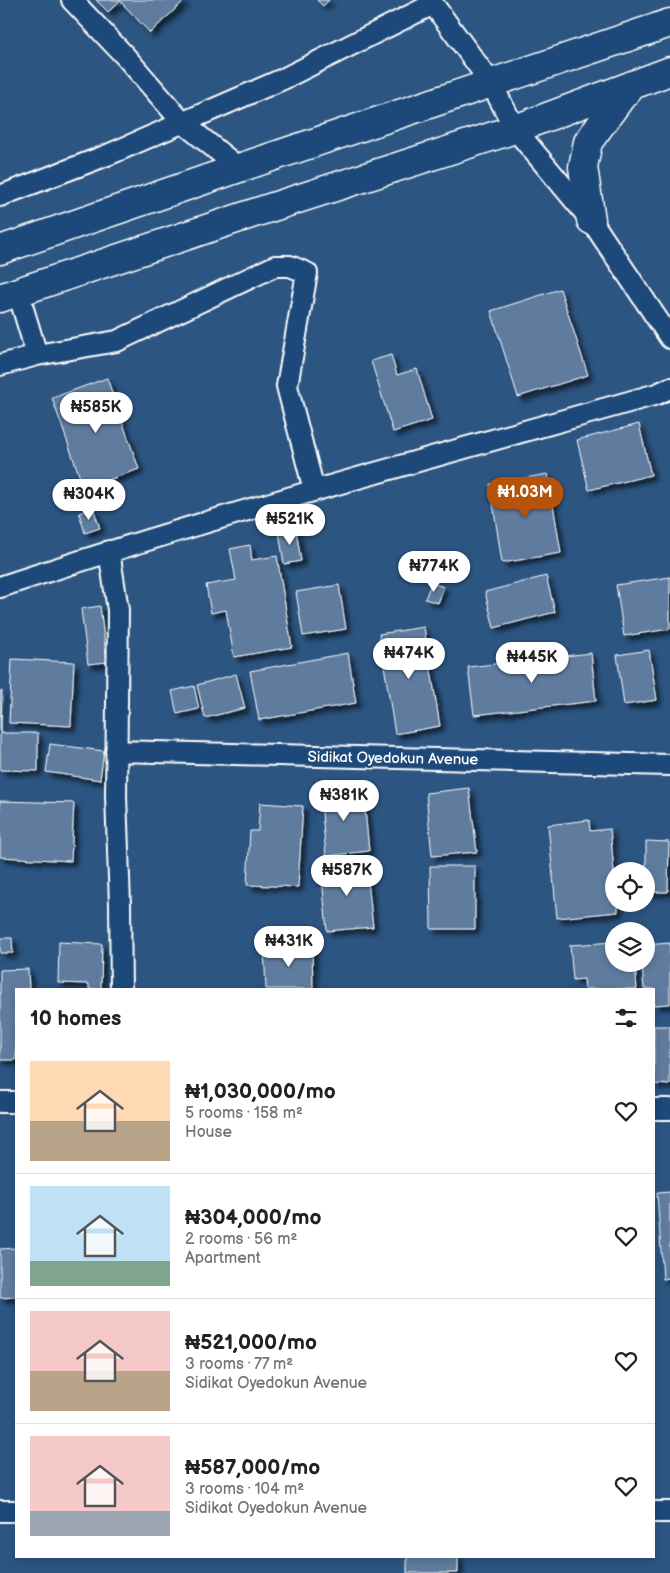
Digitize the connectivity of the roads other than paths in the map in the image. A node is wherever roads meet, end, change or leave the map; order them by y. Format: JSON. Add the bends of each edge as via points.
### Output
{"nodes":[{"id":1,"x":72,"y":0,"type":"edge"},
{"id":2,"x":431,"y":2,"type":"edge"},
{"id":3,"x":670,"y":23,"type":"edge"},
{"id":4,"x":670,"y":71,"type":"edge"},
{"id":5,"x":491,"y":83,"type":"junction"},
{"id":6,"x":633,"y":84,"type":"junction"},
{"id":7,"x":182,"y":122,"type":"junction"},
{"id":8,"x":515,"y":129,"type":"junction"},
{"id":9,"x":239,"y":168,"type":"junction"},
{"id":10,"x":0,"y":196,"type":"edge"},
{"id":11,"x":591,"y":220,"type":"junction"},
{"id":12,"x":0,"y":250,"type":"edge"},
{"id":13,"x":9,"y":295,"type":"edge"},
{"id":14,"x":670,"y":338,"type":"edge"},
{"id":15,"x":37,"y":356,"type":"junction"},
{"id":16,"x":0,"y":365,"type":"edge"},
{"id":17,"x":670,"y":388,"type":"edge"},
{"id":18,"x":314,"y":490,"type":"junction"},
{"id":19,"x":108,"y":550,"type":"junction"},
{"id":20,"x":0,"y":587,"type":"edge"},
{"id":21,"x":116,"y":751,"type":"junction"},
{"id":22,"x":670,"y":765,"type":"edge"},
{"id":23,"x":121,"y":988,"type":"edge"},
{"id":24,"x":0,"y":1102,"type":"edge"},
{"id":25,"x":15,"y":1102,"type":"edge"},
{"id":26,"x":655,"y":1109,"type":"edge"},
{"id":27,"x":670,"y":1109,"type":"edge"},
{"id":28,"x":0,"y":1511,"type":"edge"},
{"id":29,"x":15,"y":1511,"type":"edge"},
{"id":30,"x":655,"y":1512,"type":"edge"},
{"id":31,"x":670,"y":1512,"type":"edge"}],
"edges":[{"from":1,"to":7,"type":"street"},
{"from":2,"to":5,"type":"street"},
{"from":2,"to":7,"type":"street","via":[[283,79]]},
{"from":3,"to":5,"type":"highway"},
{"from":4,"to":6,"type":"highway"},
{"from":5,"to":8,"type":"street"},
{"from":5,"to":9,"type":"highway"},
{"from":6,"to":8,"type":"highway"},
{"from":6,"to":11,"type":"highway","via":[[588,142],[583,167]]},
{"from":7,"to":9,"type":"street"},
{"from":7,"to":10,"type":"street","via":[[110,154]]},
{"from":8,"to":11,"type":"street"},
{"from":8,"to":13,"type":"highway"},
{"from":9,"to":12,"type":"highway"},
{"from":11,"to":14,"type":"street"},
{"from":13,"to":15,"type":"street"},
{"from":15,"to":16,"type":"street"},
{"from":15,"to":18,"type":"street","via":[[117,341],[275,266],[290,266],[307,272],[287,386]]},
{"from":17,"to":18,"type":"street"},
{"from":18,"to":19,"type":"street"},
{"from":19,"to":20,"type":"street"},
{"from":19,"to":21,"type":"street","via":[[118,610]]},
{"from":21,"to":22,"type":"street","name":"Sidikat Oyedokun Avenue"},
{"from":21,"to":23,"type":"street"},
{"from":24,"to":25,"type":"street"},
{"from":26,"to":27,"type":"street"},
{"from":28,"to":29,"type":"street"},
{"from":30,"to":31,"type":"street"}]}
